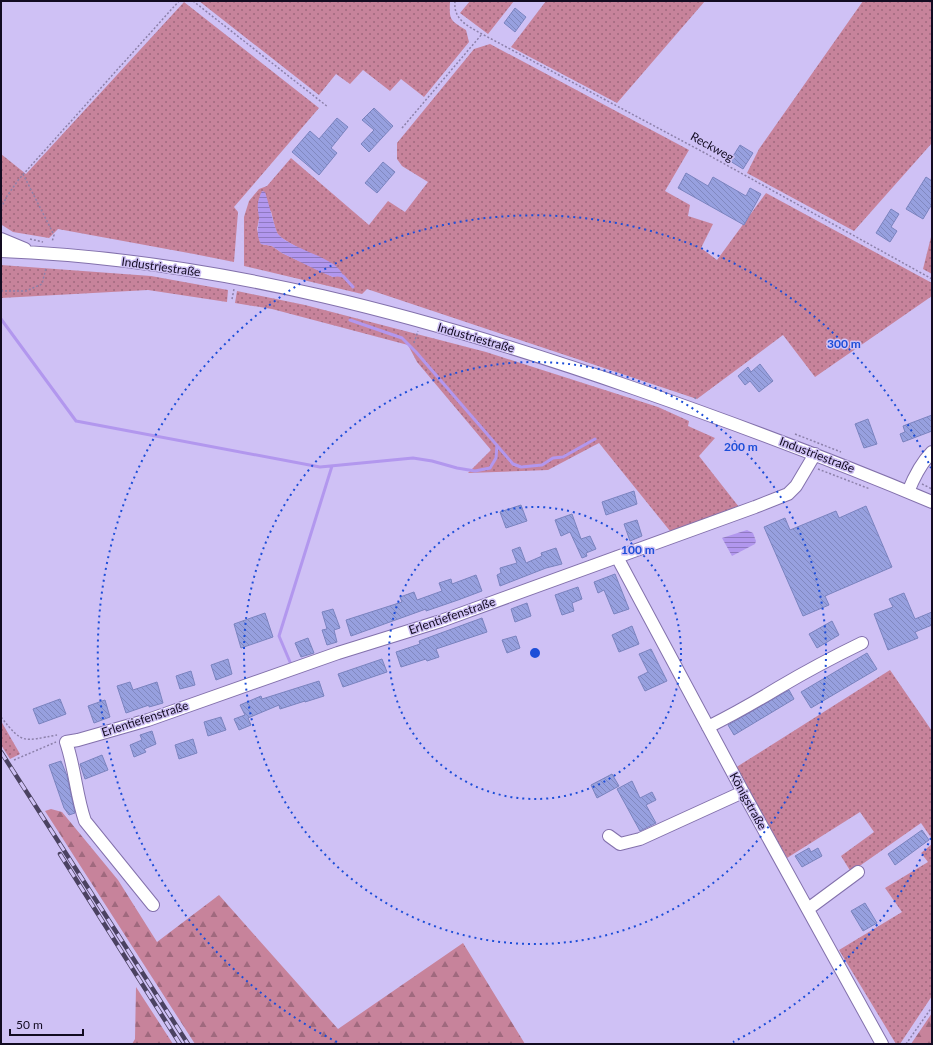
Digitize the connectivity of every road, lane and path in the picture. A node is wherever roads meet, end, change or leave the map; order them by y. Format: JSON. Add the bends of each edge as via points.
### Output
{"nodes":[{"id":1,"x":179,"y":1,"type":"edge"},
{"id":2,"x":193,"y":1,"type":"edge"},
{"id":3,"x":455,"y":1,"type":"edge"},
{"id":4,"x":482,"y":34,"type":"junction"},
{"id":5,"x":328,"y":107,"type":"dead end"},
{"id":6,"x":402,"y":128,"type":"dead end"},
{"id":7,"x":23,"y":174,"type":"junction"},
{"id":8,"x":1,"y":208,"type":"edge"},
{"id":9,"x":1,"y":239,"type":"edge"},
{"id":10,"x":52,"y":242,"type":"dead end"},
{"id":11,"x":1,"y":251,"type":"edge"},
{"id":12,"x":36,"y":252,"type":"junction"},
{"id":13,"x":46,"y":268,"type":"dead end"},
{"id":14,"x":932,"y":279,"type":"edge"},
{"id":15,"x":1,"y":291,"type":"edge"},
{"id":16,"x":932,"y":452,"type":"edge"},
{"id":17,"x":815,"y":454,"type":"junction"},
{"id":18,"x":808,"y":465,"type":"junction"},
{"id":19,"x":870,"y":489,"type":"dead end"},
{"id":20,"x":908,"y":492,"type":"junction"},
{"id":21,"x":932,"y":502,"type":"edge"},
{"id":22,"x":617,"y":557,"type":"junction"},
{"id":23,"x":862,"y":644,"type":"dead end"},
{"id":24,"x":1,"y":716,"type":"edge"},
{"id":25,"x":708,"y":727,"type":"junction"},
{"id":26,"x":61,"y":740,"type":"junction"},
{"id":27,"x":14,"y":760,"type":"dead end"},
{"id":28,"x":743,"y":792,"type":"junction"},
{"id":29,"x":609,"y":836,"type":"dead end"},
{"id":30,"x":858,"y":872,"type":"dead end"},
{"id":31,"x":154,"y":905,"type":"dead end"},
{"id":32,"x":808,"y":909,"type":"junction"},
{"id":33,"x":932,"y":1006,"type":"edge"},
{"id":34,"x":882,"y":1044,"type":"edge"},
{"id":35,"x":906,"y":1044,"type":"edge"}],
"edges":[{"from":1,"to":7,"type":"path"},
{"from":2,"to":5,"type":"path"},
{"from":3,"to":4,"type":"path","name":"Reckweg","via":[[454,9],[460,21]]},
{"from":4,"to":6,"type":"path"},
{"from":4,"to":14,"type":"path","name":"Reckweg","via":[[703,152]]},
{"from":7,"to":8,"type":"path"},
{"from":7,"to":10,"type":"path","via":[[54,235]]},
{"from":9,"to":12,"type":"street"},
{"from":11,"to":12,"type":"street","name":"Industriestraße"},
{"from":12,"to":17,"type":"street","name":"Industriestraße","via":[[210,274],[317,294],[479,338],[568,366],[692,408]]},
{"from":13,"to":15,"type":"path","via":[[42,284],[26,291]]},
{"from":16,"to":20,"type":"street","via":[[917,472]]},
{"from":17,"to":18,"type":"street","name":"Erlentiefenstraße"},
{"from":17,"to":20,"type":"street","name":"Industriestraße"},
{"from":18,"to":19,"type":"path"},
{"from":18,"to":22,"type":"street","name":"Erlentiefenstraße","via":[[796,486],[788,494],[702,533]]},
{"from":20,"to":21,"type":"street","name":"Industriestraße"},
{"from":22,"to":25,"type":"street","name":"Königstraße"},
{"from":22,"to":26,"type":"street","name":"Erlentiefenstraße","via":[[441,621],[338,653],[148,720],[78,740]]},
{"from":23,"to":25,"type":"street"},
{"from":24,"to":26,"type":"path","via":[[23,739]]},
{"from":25,"to":28,"type":"street","name":"Königstraße"},
{"from":26,"to":27,"type":"path"},
{"from":26,"to":31,"type":"street","via":[[70,755],[85,821]]},
{"from":28,"to":29,"type":"street","via":[[640,839],[620,844]]},
{"from":28,"to":32,"type":"street","name":"Königstraße"},
{"from":30,"to":32,"type":"street"},
{"from":32,"to":34,"type":"street","name":"Königstraße"},
{"from":33,"to":35,"type":"path"}]}
